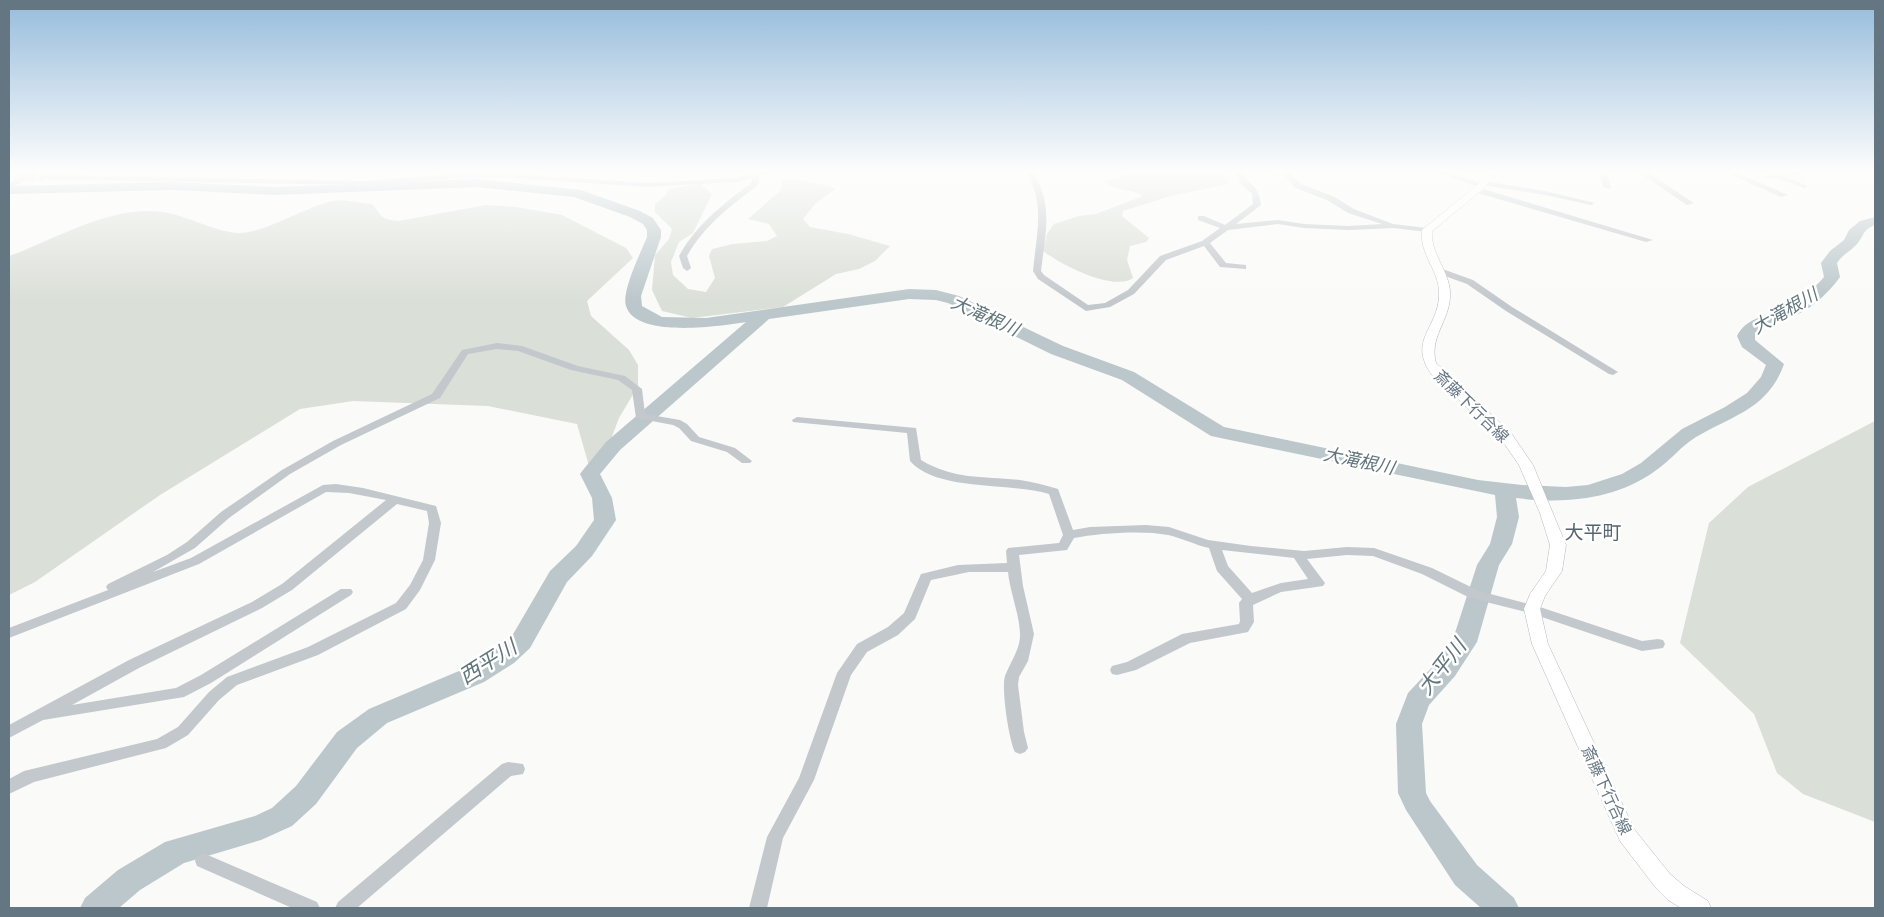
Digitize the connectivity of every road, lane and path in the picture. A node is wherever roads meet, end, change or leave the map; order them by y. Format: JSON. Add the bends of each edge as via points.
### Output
{"nodes":[{"id":1,"x":718,"y":215,"type":"edge"},
{"id":2,"x":1044,"y":215,"type":"edge"},
{"id":3,"x":1244,"y":215,"type":"edge"},
{"id":4,"x":1360,"y":215,"type":"edge"},
{"id":5,"x":1445,"y":215,"type":"edge"},
{"id":6,"x":1560,"y":215,"type":"edge"},
{"id":7,"x":1201,"y":218,"type":"dead end"},
{"id":8,"x":1394,"y":226,"type":"junction"},
{"id":9,"x":1226,"y":228,"type":"junction"},
{"id":10,"x":1427,"y":230,"type":"junction"},
{"id":11,"x":1649,"y":240,"type":"dead end"},
{"id":12,"x":1205,"y":243,"type":"junction"},
{"id":13,"x":1243,"y":267,"type":"dead end"},
{"id":14,"x":687,"y":268,"type":"dead end"},
{"id":15,"x":1437,"y":270,"type":"junction"},
{"id":16,"x":1613,"y":372,"type":"dead end"},
{"id":17,"x":797,"y":420,"type":"dead end"},
{"id":18,"x":746,"y":461,"type":"dead end"},
{"id":19,"x":394,"y":500,"type":"junction"},
{"id":20,"x":1069,"y":535,"type":"junction"},
{"id":21,"x":1214,"y":545,"type":"junction"},
{"id":22,"x":1298,"y":555,"type":"junction"},
{"id":23,"x":1014,"y":568,"type":"junction"},
{"id":24,"x":346,"y":592,"type":"dead end"},
{"id":25,"x":1250,"y":600,"type":"junction"},
{"id":26,"x":1532,"y":609,"type":"junction"},
{"id":27,"x":69,"y":610,"type":"junction"},
{"id":28,"x":9,"y":633,"type":"edge"},
{"id":29,"x":1658,"y":644,"type":"dead end"},
{"id":30,"x":1117,"y":670,"type":"dead end"},
{"id":31,"x":38,"y":716,"type":"junction"},
{"id":32,"x":9,"y":732,"type":"edge"},
{"id":33,"x":1020,"y":748,"type":"dead end"},
{"id":34,"x":517,"y":769,"type":"dead end"},
{"id":35,"x":9,"y":787,"type":"edge"},
{"id":36,"x":203,"y":861,"type":"dead end"},
{"id":37,"x":311,"y":908,"type":"edge"},
{"id":38,"x":344,"y":908,"type":"edge"},
{"id":39,"x":758,"y":908,"type":"edge"},
{"id":40,"x":1700,"y":908,"type":"edge"}],
"edges":[{"from":1,"to":14,"type":"street","via":[[687,247],[683,256]]},
{"from":2,"to":12,"type":"street","via":[[1037,271],[1086,308],[1107,305],[1130,292],[1163,258]]},
{"from":3,"to":9,"type":"street"},
{"from":4,"to":8,"type":"street"},
{"from":5,"to":10,"type":"main road"},
{"from":6,"to":11,"type":"street"},
{"from":7,"to":9,"type":"street"},
{"from":8,"to":9,"type":"street","via":[[1349,228],[1278,222]]},
{"from":8,"to":10,"type":"street"},
{"from":9,"to":12,"type":"street"},
{"from":10,"to":15,"type":"main road","name":"斎藤下行合線","via":[[1427,244]]},
{"from":12,"to":13,"type":"street","via":[[1223,265]]},
{"from":15,"to":16,"type":"street","via":[[1470,282],[1509,310]]},
{"from":15,"to":26,"type":"main road","name":"斎藤下行合線","via":[[1445,295],[1427,349],[1430,366],[1506,436],[1527,469],[1558,545],[1554,570]]},
{"from":17,"to":20,"type":"street","via":[[912,430],[916,460],[923,466],[965,480],[1042,487],[1054,492]]},
{"from":18,"to":27,"type":"street","via":[[731,450],[695,439],[676,422],[640,416],[637,389],[621,378],[575,368],[519,348],[497,346],[465,352],[436,396],[337,443],[286,472],[172,558]]},
{"from":19,"to":27,"type":"street","via":[[335,487],[323,489],[195,561]]},
{"from":19,"to":31,"type":"street","via":[[287,586],[257,605],[134,664]]},
{"from":19,"to":35,"type":"street","via":[[432,509],[435,523],[429,560],[401,606],[313,651],[232,681],[183,731],[161,744],[30,776]]},
{"from":20,"to":21,"type":"street","via":[[1146,529],[1169,531]]},
{"from":20,"to":23,"type":"street","via":[[1063,547],[1012,551]]},
{"from":21,"to":22,"type":"street"},
{"from":21,"to":25,"type":"street","via":[[1222,568]]},
{"from":22,"to":25,"type":"street","via":[[1318,583],[1300,583]]},
{"from":22,"to":26,"type":"street","via":[[1374,552],[1427,571],[1474,595]]},
{"from":23,"to":33,"type":"street","via":[[1027,634],[1011,685]]},
{"from":23,"to":39,"type":"street","via":[[965,570],[926,577],[910,616],[893,631],[862,648],[844,674],[806,780],[775,837]]},
{"from":24,"to":31,"type":"street","via":[[179,693]]},
{"from":25,"to":30,"type":"street","via":[[1246,603],[1247,622],[1243,628],[1187,638]]},
{"from":26,"to":29,"type":"street","via":[[1642,646]]},
{"from":26,"to":40,"type":"main road","name":"斎藤下行合線","via":[[1540,644],[1627,835],[1663,881]]},
{"from":27,"to":28,"type":"street"},
{"from":31,"to":32,"type":"street"},
{"from":34,"to":38,"type":"street","via":[[508,769]]},
{"from":36,"to":37,"type":"street"}]}
